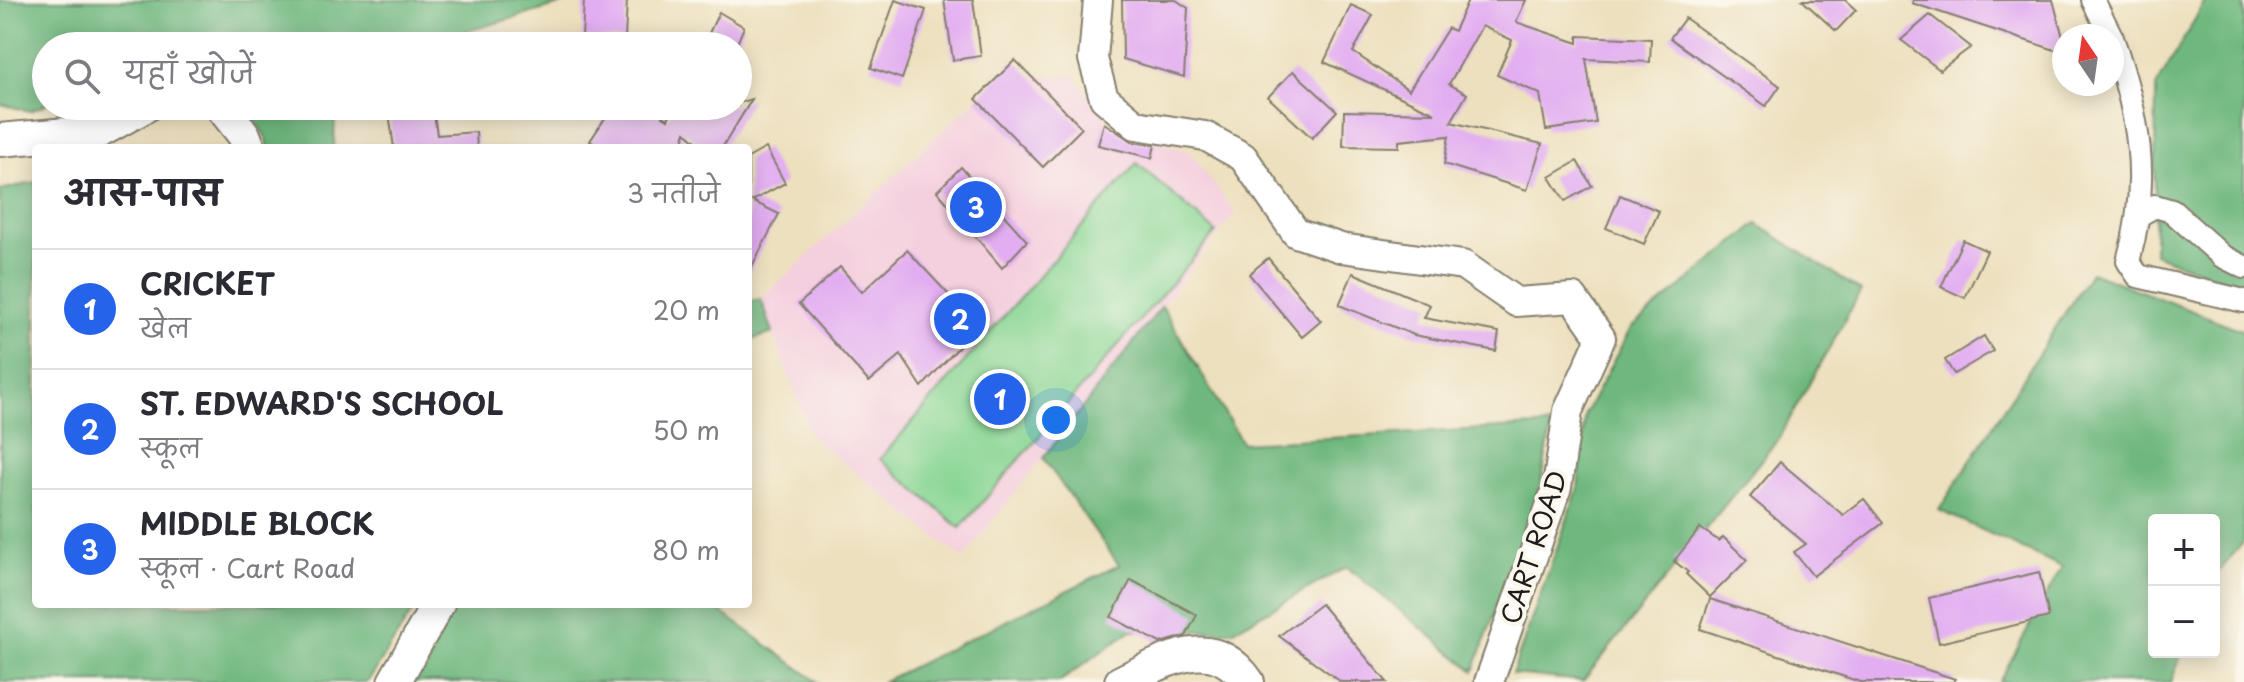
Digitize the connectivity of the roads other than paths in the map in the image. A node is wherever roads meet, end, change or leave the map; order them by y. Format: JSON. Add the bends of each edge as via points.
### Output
{"nodes":[{"id":1,"x":1098,"y":0,"type":"edge"},
{"id":2,"x":2093,"y":0,"type":"edge"},
{"id":3,"x":2105,"y":24,"type":"edge"},
{"id":4,"x":2124,"y":96,"type":"edge"},
{"id":5,"x":120,"y":120,"type":"edge"},
{"id":6,"x":232,"y":120,"type":"edge"},
{"id":7,"x":0,"y":140,"type":"edge"},
{"id":8,"x":247,"y":144,"type":"edge"},
{"id":9,"x":2139,"y":215,"type":"junction"},
{"id":10,"x":2244,"y":267,"type":"edge"},
{"id":11,"x":2244,"y":301,"type":"edge"},
{"id":12,"x":436,"y":608,"type":"edge"},
{"id":13,"x":394,"y":682,"type":"edge"},
{"id":14,"x":1121,"y":682,"type":"edge"},
{"id":15,"x":1248,"y":682,"type":"edge"},
{"id":16,"x":1489,"y":682,"type":"edge"}],
"edges":[{"from":1,"to":16,"type":"main road","name":"CART ROAD","via":[[1093,59],[1104,98],[1136,125],[1205,136],[1243,157],[1296,233],[1341,248],[1463,265],[1516,302],[1573,298],[1601,338],[1568,411],[1557,487]]},
{"from":2,"to":3,"type":"street"},
{"from":4,"to":9,"type":"street","via":[[2140,153]]},
{"from":5,"to":7,"type":"highway","via":[[100,131]]},
{"from":6,"to":8,"type":"highway"},
{"from":9,"to":10,"type":"street","via":[[2155,206],[2172,211],[2222,256]]},
{"from":9,"to":11,"type":"street","via":[[2128,261],[2138,276]]},
{"from":12,"to":13,"type":"highway"},
{"from":14,"to":15,"type":"highway","via":[[1173,658],[1210,652],[1238,667]]}]}
